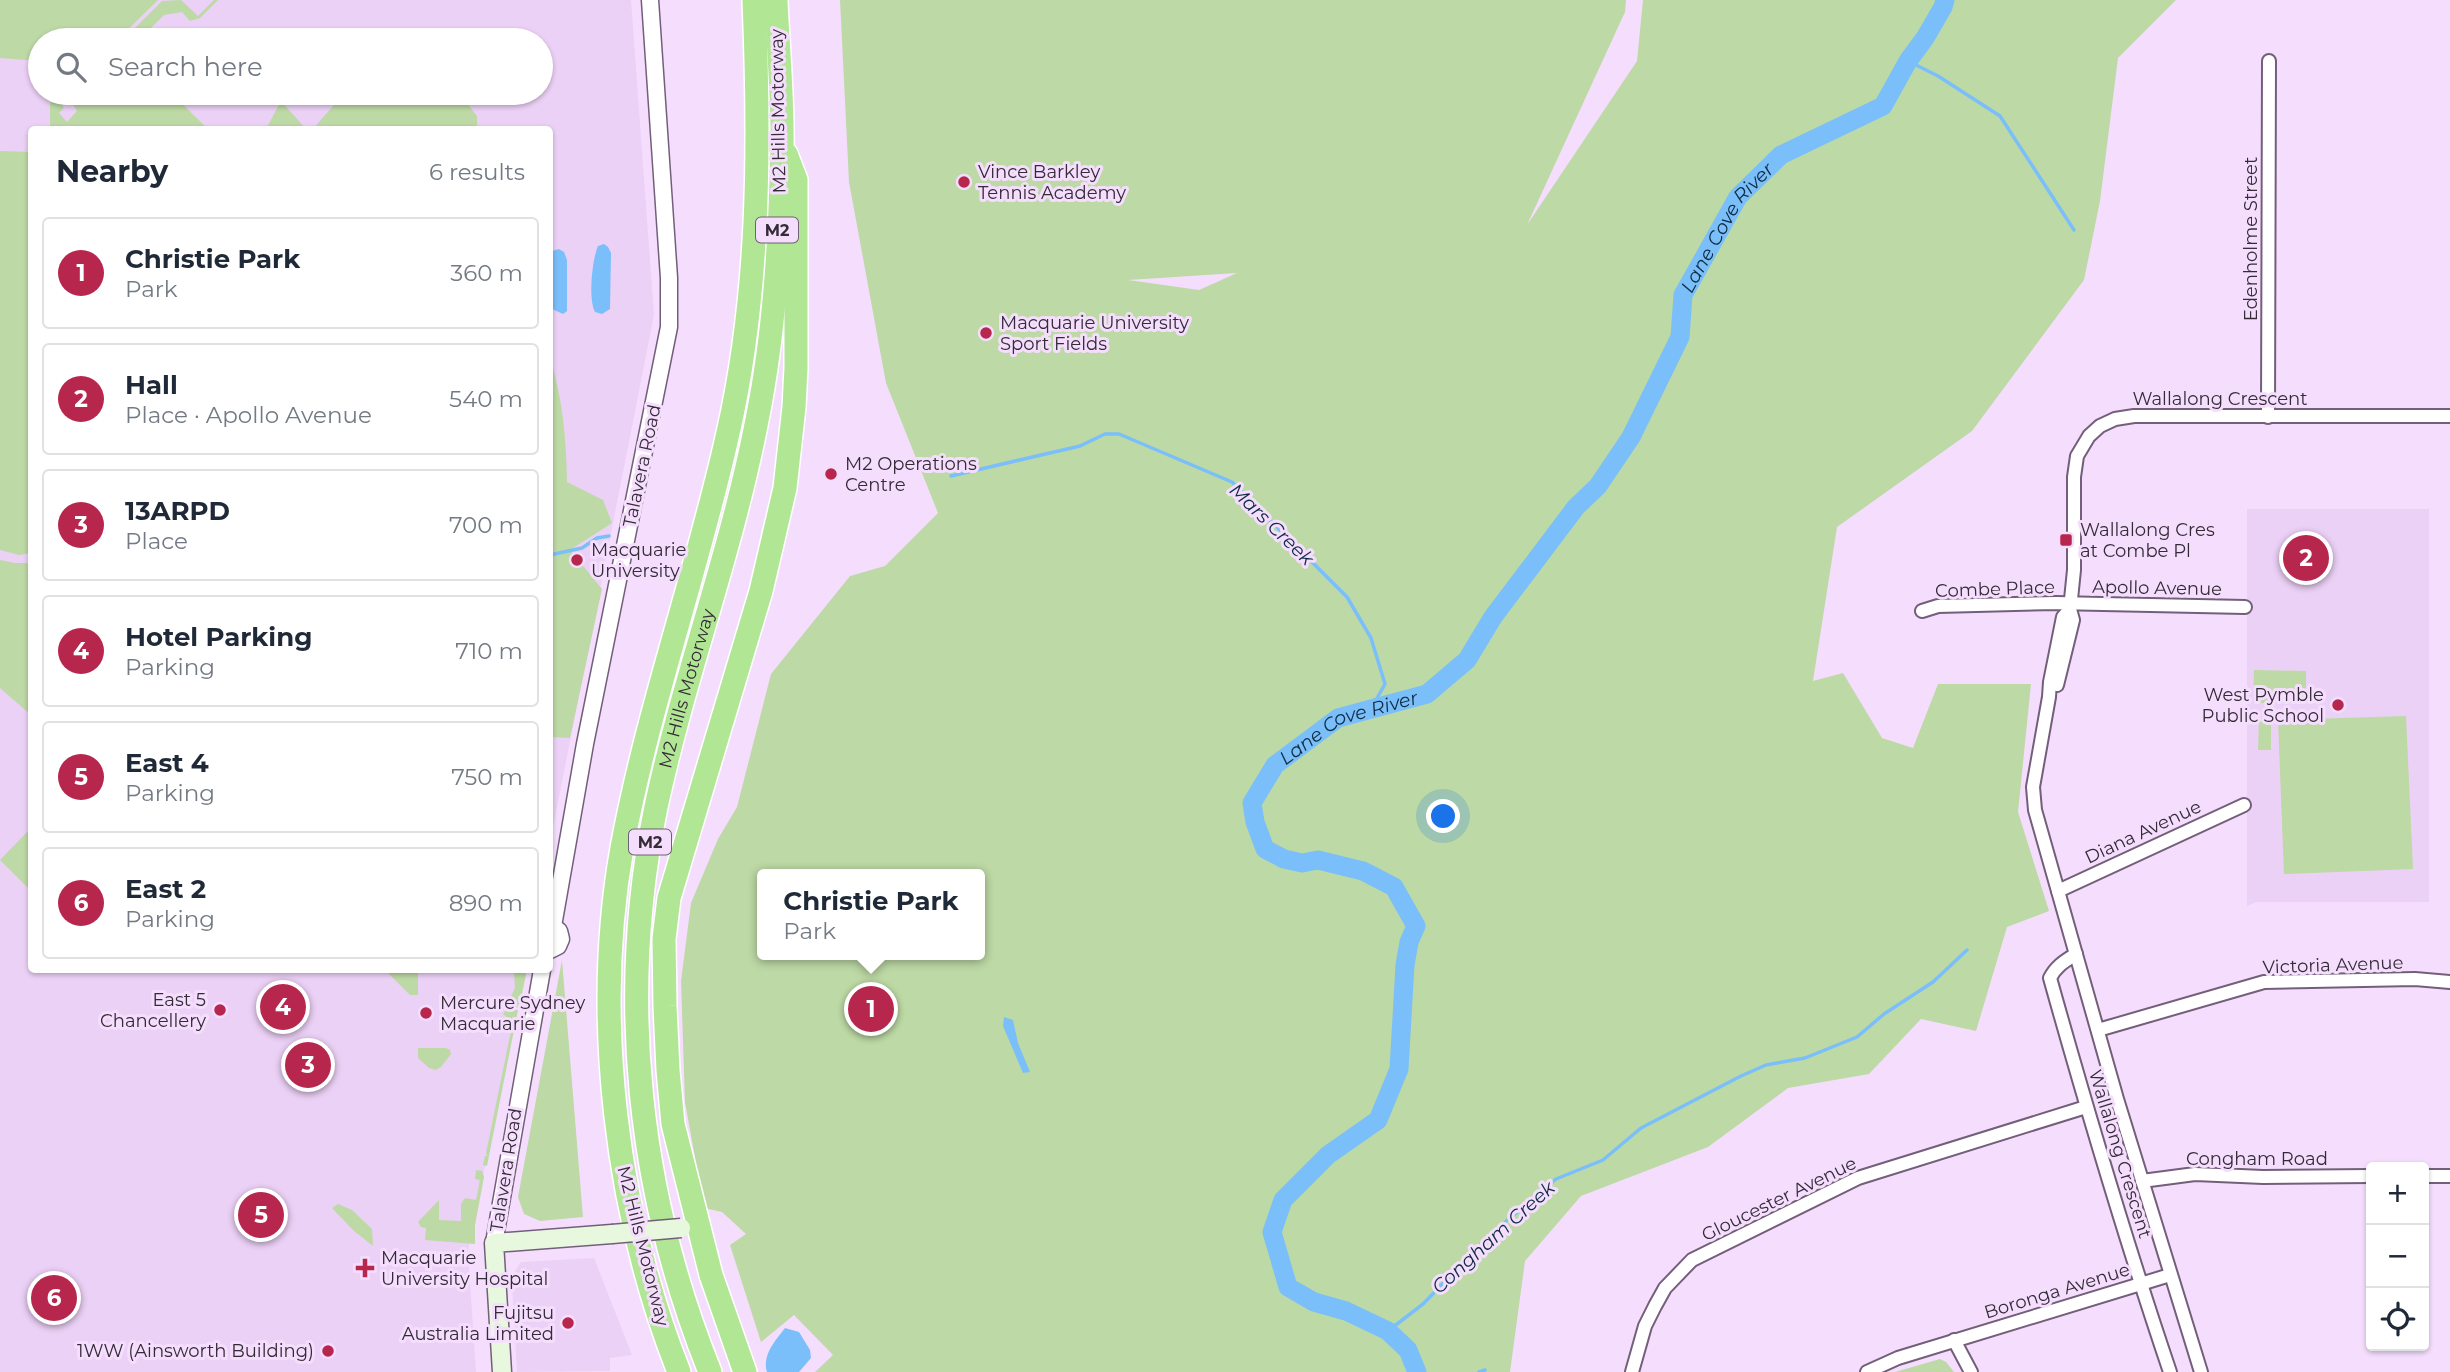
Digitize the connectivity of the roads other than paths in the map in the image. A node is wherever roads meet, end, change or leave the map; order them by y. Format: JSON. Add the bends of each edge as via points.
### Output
{"nodes":[{"id":1,"x":650,"y":0,"type":"edge"},
{"id":2,"x":754,"y":0,"type":"edge"},
{"id":3,"x":776,"y":0,"type":"edge"},
{"id":4,"x":2269,"y":61,"type":"dead end"},
{"id":5,"x":782,"y":145,"type":"junction"},
{"id":6,"x":2450,"y":416,"type":"edge"},
{"id":7,"x":2268,"y":417,"type":"junction"},
{"id":8,"x":2070,"y":607,"type":"junction"},
{"id":9,"x":2245,"y":607,"type":"dead end"},
{"id":10,"x":1922,"y":611,"type":"dead end"},
{"id":11,"x":2244,"y":805,"type":"dead end"},
{"id":12,"x":2057,"y":891,"type":"junction"},
{"id":13,"x":553,"y":915,"type":"edge"},
{"id":14,"x":553,"y":927,"type":"edge"},
{"id":15,"x":553,"y":948,"type":"edge"},
{"id":16,"x":2076,"y":954,"type":"junction"},
{"id":17,"x":541,"y":973,"type":"edge"},
{"id":18,"x":2450,"y":982,"type":"edge"},
{"id":19,"x":611,"y":1019,"type":"junction"},
{"id":20,"x":2098,"y":1030,"type":"junction"},
{"id":21,"x":2086,"y":1107,"type":"junction"},
{"id":22,"x":2366,"y":1176,"type":"edge"},
{"id":23,"x":2429,"y":1176,"type":"edge"},
{"id":24,"x":2450,"y":1176,"type":"edge"},
{"id":25,"x":2143,"y":1181,"type":"junction"},
{"id":26,"x":690,"y":1227,"type":"junction"},
{"id":27,"x":494,"y":1243,"type":"junction"},
{"id":28,"x":2170,"y":1275,"type":"junction"},
{"id":29,"x":2140,"y":1284,"type":"junction"},
{"id":30,"x":1954,"y":1340,"type":"junction"},
{"id":31,"x":502,"y":1372,"type":"edge"},
{"id":32,"x":668,"y":1372,"type":"edge"},
{"id":33,"x":679,"y":1372,"type":"edge"},
{"id":34,"x":710,"y":1372,"type":"edge"},
{"id":35,"x":745,"y":1372,"type":"edge"},
{"id":36,"x":1632,"y":1372,"type":"edge"},
{"id":37,"x":1867,"y":1372,"type":"edge"},
{"id":38,"x":1971,"y":1372,"type":"edge"},
{"id":39,"x":2170,"y":1372,"type":"edge"},
{"id":40,"x":2201,"y":1372,"type":"edge"}],
"edges":[{"from":1,"to":13,"type":"street","name":"Talavera Road","via":[[669,278],[668,327]]},
{"from":2,"to":19,"type":"highway","name":"M2 Hills Motorway","number":"M2","via":[[756,185],[738,374],[729,432],[622,847],[613,907]]},
{"from":3,"to":5,"type":"highway","name":"M2 Hills Motorway","number":"M2"},
{"from":4,"to":7,"type":"street","name":"Edenholme Street"},
{"from":5,"to":26,"type":"highway","number":"M2","via":[[796,180],[796,368],[785,488],[761,591],[669,898],[664,939],[668,1070]]},
{"from":5,"to":34,"type":"highway","name":"M2 Hills Motorway","number":"M2","via":[[773,302],[758,417],[722,568],[668,756],[640,918],[637,1049],[644,1122],[664,1232]]},
{"from":6,"to":7,"type":"street","name":"Wallalong Crescent"},
{"from":7,"to":8,"type":"street","name":"Wallalong Crescent","via":[[2124,416],[2089,436],[2074,466]]},
{"from":8,"to":9,"type":"street","name":"Apollo Avenue"},
{"from":8,"to":10,"type":"street","name":"Combe Place","via":[[2056,603],[1938,606]]},
{"from":8,"to":12,"type":"street","name":"Wallalong Crescent","via":[[2063,617],[2050,682],[2034,800]]},
{"from":11,"to":12,"type":"street","name":"Diana Avenue"},
{"from":12,"to":16,"type":"street","name":"Wallalong Crescent"},
{"from":14,"to":15,"type":"street","name":"Talavera Road","via":[[561,939]]},
{"from":16,"to":20,"type":"street","name":"Wallalong Crescent"},
{"from":16,"to":21,"type":"street","name":"Wallalong Crescent","via":[[2062,962],[2050,978]]},
{"from":17,"to":27,"type":"street","name":"Talavera Road"},
{"from":18,"to":20,"type":"street","name":"Victoria Avenue","via":[[2264,982]]},
{"from":19,"to":32,"type":"highway","number":"M2","via":[[604,1086],[614,1188],[631,1266]]},
{"from":19,"to":33,"type":"highway","name":"M2 Hills Motorway","number":"M2","via":[[613,1091],[632,1217],[648,1282]]},
{"from":20,"to":25,"type":"street","name":"Wallalong Crescent"},
{"from":21,"to":29,"type":"street","name":"Wallalong Crescent"},
{"from":21,"to":36,"type":"street","name":"Gloucester Avenue","via":[[1858,1178],[1692,1261],[1665,1288],[1655,1306]]},
{"from":22,"to":25,"type":"street","name":"Congham Road","via":[[2195,1174]]},
{"from":23,"to":24,"type":"street"},
{"from":25,"to":28,"type":"street","name":"Wallalong Crescent"},
{"from":26,"to":27,"type":"main road","bridge":true},
{"from":26,"to":35,"type":"highway","number":"M2"},
{"from":27,"to":31,"type":"main road","name":"Talavera Road"},
{"from":28,"to":29,"type":"street","name":"Boronga Avenue"},
{"from":28,"to":40,"type":"street","name":"Wallalong Crescent"},
{"from":29,"to":30,"type":"street","name":"Boronga Avenue"},
{"from":29,"to":39,"type":"street","name":"Wallalong Crescent"},
{"from":30,"to":37,"type":"street","name":"Boronga Avenue"},
{"from":30,"to":38,"type":"street"}]}
